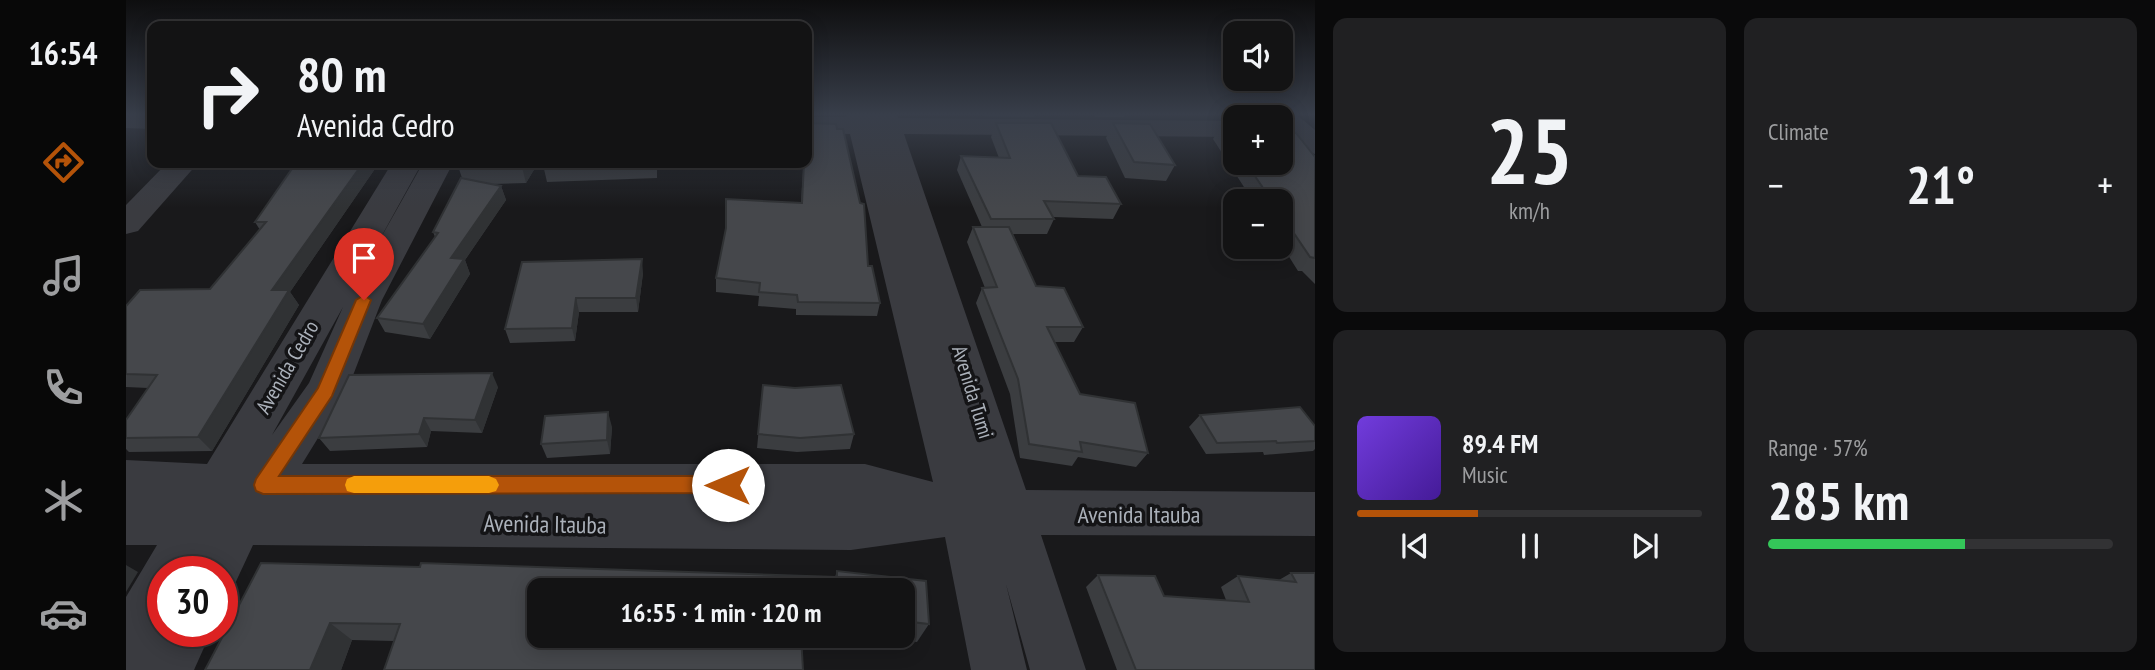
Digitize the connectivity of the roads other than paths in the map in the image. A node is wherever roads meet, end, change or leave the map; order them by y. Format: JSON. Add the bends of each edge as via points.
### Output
{"nodes":[{"id":1,"x":879,"y":146,"type":"edge"},
{"id":2,"x":885,"y":146,"type":"edge"},
{"id":3,"x":178,"y":168,"type":"edge"},
{"id":4,"x":404,"y":168,"type":"edge"},
{"id":5,"x":436,"y":168,"type":"edge"},
{"id":6,"x":126,"y":224,"type":"edge"},
{"id":7,"x":126,"y":481,"type":"edge"},
{"id":8,"x":230,"y":504,"type":"junction"},
{"id":9,"x":964,"y":512,"type":"junction"},
{"id":10,"x":1010,"y":514,"type":"junction"},
{"id":11,"x":1315,"y":514,"type":"edge"},
{"id":12,"x":126,"y":522,"type":"edge"},
{"id":13,"x":183,"y":556,"type":"edge"},
{"id":14,"x":218,"y":556,"type":"edge"},
{"id":15,"x":147,"y":612,"type":"edge"},
{"id":16,"x":176,"y":647,"type":"edge"},
{"id":17,"x":126,"y":649,"type":"edge"},
{"id":18,"x":164,"y":670,"type":"edge"},
{"id":19,"x":999,"y":670,"type":"edge"},
{"id":20,"x":1058,"y":670,"type":"edge"}],
"edges":[{"from":1,"to":9,"type":"street","name":"Avenida Tumi"},
{"from":2,"to":10,"type":"street","name":"Avenida Tumi","via":[[922,228]]},
{"from":3,"to":6,"type":"street"},
{"from":4,"to":8,"type":"street","name":"Avenida Cedro"},
{"from":5,"to":8,"type":"street","name":"Avenida Cedro","via":[[364,300],[326,391]]},
{"from":7,"to":8,"type":"street","name":"Avenida Itauba"},
{"from":8,"to":9,"type":"street","name":"Avenida Itauba","via":[[851,527]]},
{"from":8,"to":12,"type":"street","name":"Avenida Itauba"},
{"from":8,"to":13,"type":"street","name":"Avenida Cedro"},
{"from":8,"to":14,"type":"street","name":"Avenida Cedro"},
{"from":9,"to":10,"type":"street","name":"Avenida Itauba"},
{"from":9,"to":19,"type":"street","name":"Avenida Tumi"},
{"from":10,"to":11,"type":"street","name":"Avenida Itauba"},
{"from":10,"to":20,"type":"street","name":"Avenida Tumi"},
{"from":15,"to":17,"type":"street"},
{"from":16,"to":18,"type":"street"}]}
